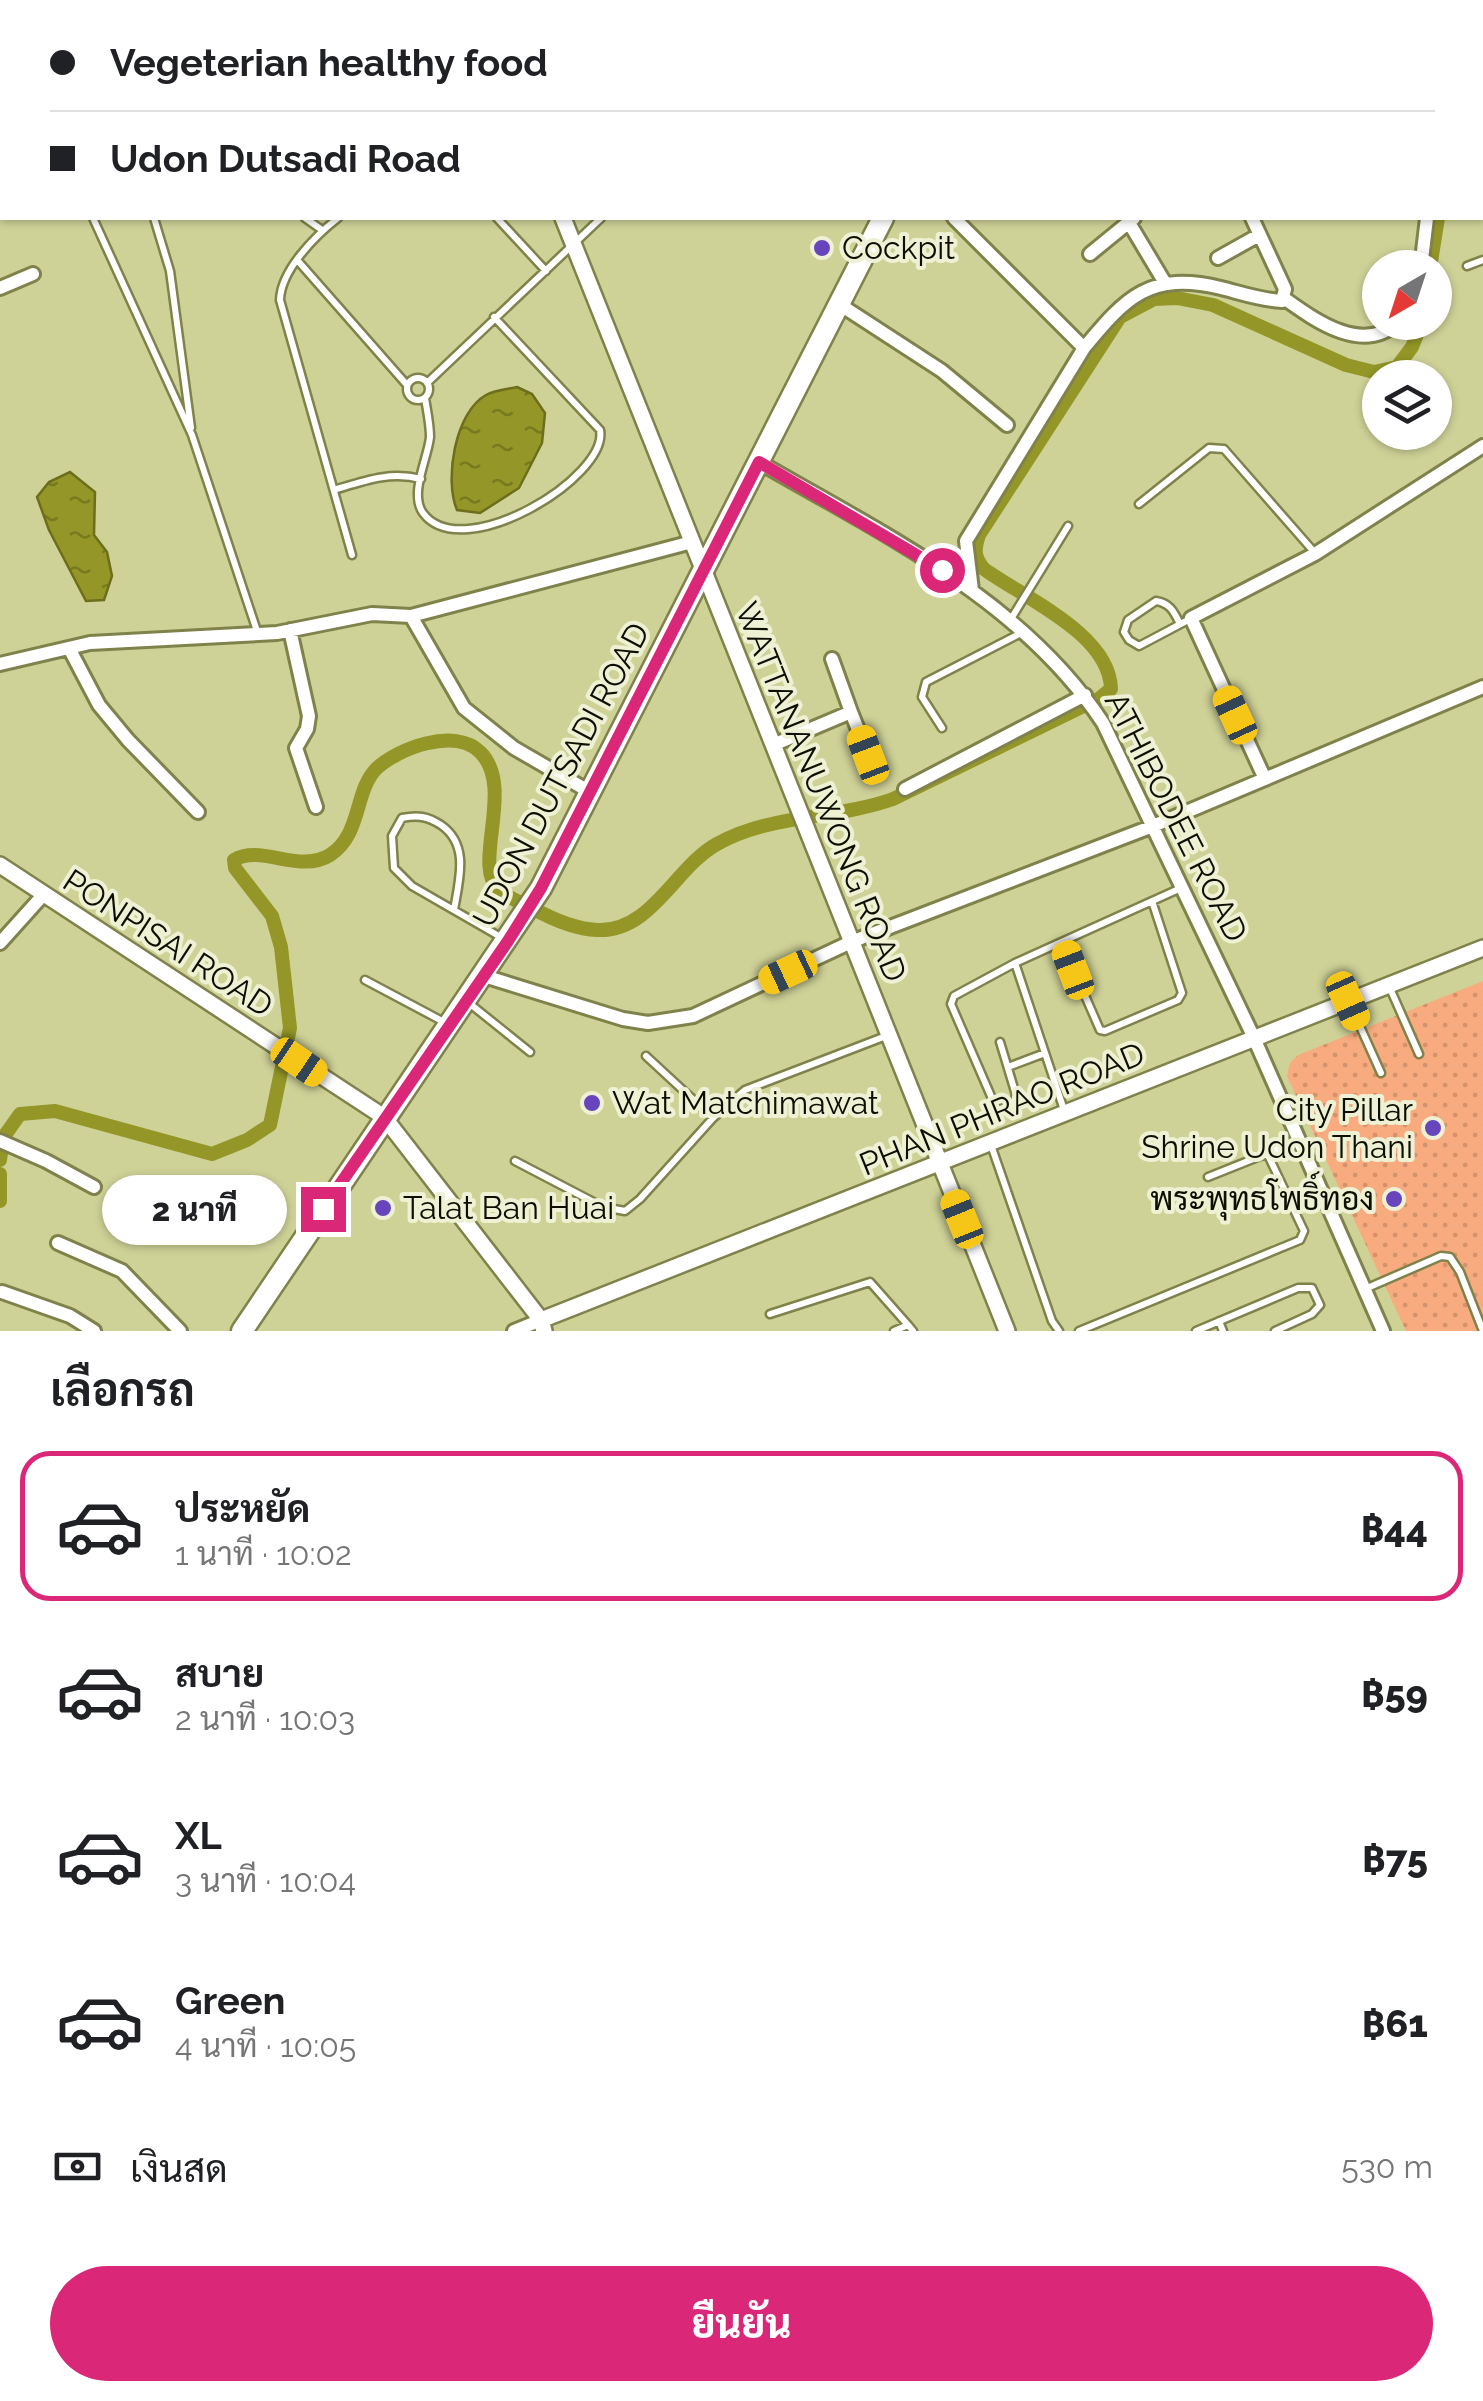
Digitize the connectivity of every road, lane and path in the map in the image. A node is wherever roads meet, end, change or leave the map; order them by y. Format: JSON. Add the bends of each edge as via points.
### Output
{"nodes":[{"id":1,"x":94,"y":220,"type":"edge"},
{"id":2,"x":155,"y":220,"type":"edge"},
{"id":3,"x":308,"y":220,"type":"edge"},
{"id":4,"x":335,"y":220,"type":"edge"},
{"id":5,"x":499,"y":220,"type":"edge"},
{"id":6,"x":564,"y":220,"type":"edge"},
{"id":7,"x":599,"y":220,"type":"edge"},
{"id":8,"x":883,"y":220,"type":"edge"},
{"id":9,"x":956,"y":220,"type":"edge"},
{"id":10,"x":1131,"y":220,"type":"edge"},
{"id":11,"x":1253,"y":220,"type":"edge"},
{"id":12,"x":1427,"y":220,"type":"edge"},
{"id":13,"x":322,"y":230,"type":"junction"},
{"id":14,"x":1260,"y":234,"type":"junction"},
{"id":15,"x":574,"y":245,"type":"junction"},
{"id":16,"x":1423,"y":250,"type":"edge"},
{"id":17,"x":1090,"y":254,"type":"dead end"},
{"id":18,"x":1218,"y":258,"type":"dead end"},
{"id":19,"x":1483,"y":260,"type":"edge"},
{"id":20,"x":298,"y":262,"type":"junction"},
{"id":21,"x":1467,"y":266,"type":"dead end"},
{"id":22,"x":546,"y":271,"type":"junction"},
{"id":23,"x":33,"y":274,"type":"dead end"},
{"id":24,"x":1165,"y":283,"type":"junction"},
{"id":25,"x":0,"y":288,"type":"edge"},
{"id":26,"x":1285,"y":299,"type":"junction"},
{"id":27,"x":839,"y":304,"type":"junction"},
{"id":28,"x":494,"y":317,"type":"junction"},
{"id":29,"x":1362,"y":336,"type":"edge"},
{"id":30,"x":1084,"y":348,"type":"junction"},
{"id":31,"x":427,"y":383,"type":"junction"},
{"id":32,"x":407,"y":385,"type":"junction"},
{"id":33,"x":424,"y":398,"type":"junction"},
{"id":34,"x":1007,"y":425,"type":"dead end"},
{"id":35,"x":192,"y":435,"type":"junction"},
{"id":36,"x":1483,"y":446,"type":"edge"},
{"id":37,"x":759,"y":462,"type":"junction"},
{"id":38,"x":421,"y":480,"type":"junction"},
{"id":39,"x":334,"y":490,"type":"junction"},
{"id":40,"x":1140,"y":504,"type":"dead end"},
{"id":41,"x":1068,"y":526,"type":"dead end"},
{"id":42,"x":692,"y":542,"type":"junction"},
{"id":43,"x":1316,"y":554,"type":"junction"},
{"id":44,"x":352,"y":555,"type":"dead end"},
{"id":45,"x":703,"y":572,"type":"junction"},
{"id":46,"x":972,"y":590,"type":"junction"},
{"id":47,"x":411,"y":616,"type":"junction"},
{"id":48,"x":1010,"y":620,"type":"junction"},
{"id":49,"x":1186,"y":621,"type":"junction"},
{"id":50,"x":290,"y":630,"type":"junction"},
{"id":51,"x":1024,"y":631,"type":"junction"},
{"id":52,"x":258,"y":634,"type":"junction"},
{"id":53,"x":68,"y":648,"type":"junction"},
{"id":54,"x":832,"y":658,"type":"dead end"},
{"id":55,"x":0,"y":664,"type":"edge"},
{"id":56,"x":1483,"y":687,"type":"edge"},
{"id":57,"x":1085,"y":695,"type":"junction"},
{"id":58,"x":852,"y":712,"type":"junction"},
{"id":59,"x":942,"y":728,"type":"dead end"},
{"id":60,"x":773,"y":745,"type":"junction"},
{"id":61,"x":868,"y":755,"type":"dead end"},
{"id":62,"x":1265,"y":780,"type":"junction"},
{"id":63,"x":904,"y":790,"type":"dead end"},
{"id":64,"x":590,"y":792,"type":"junction"},
{"id":65,"x":316,"y":807,"type":"dead end"},
{"id":66,"x":198,"y":812,"type":"dead end"},
{"id":67,"x":1153,"y":826,"type":"junction"},
{"id":68,"x":0,"y":865,"type":"edge"},
{"id":69,"x":1182,"y":888,"type":"junction"},
{"id":70,"x":44,"y":894,"type":"junction"},
{"id":71,"x":1152,"y":902,"type":"junction"},
{"id":72,"x":454,"y":910,"type":"junction"},
{"id":73,"x":508,"y":941,"type":"junction"},
{"id":74,"x":852,"y":942,"type":"junction"},
{"id":75,"x":0,"y":943,"type":"edge"},
{"id":76,"x":1062,"y":943,"type":"junction"},
{"id":77,"x":1483,"y":948,"type":"edge"},
{"id":78,"x":1015,"y":964,"type":"junction"},
{"id":79,"x":484,"y":976,"type":"junction"},
{"id":80,"x":365,"y":980,"type":"dead end"},
{"id":81,"x":1388,"y":985,"type":"junction"},
{"id":82,"x":466,"y":1001,"type":"junction"},
{"id":83,"x":1348,"y":1001,"type":"junction"},
{"id":84,"x":449,"y":1025,"type":"junction"},
{"id":85,"x":888,"y":1035,"type":"junction"},
{"id":86,"x":1254,"y":1038,"type":"junction"},
{"id":87,"x":1000,"y":1042,"type":"dead end"},
{"id":88,"x":530,"y":1052,"type":"dead end"},
{"id":89,"x":1045,"y":1053,"type":"junction"},
{"id":90,"x":1418,"y":1054,"type":"dead end"},
{"id":91,"x":646,"y":1056,"type":"dead end"},
{"id":92,"x":1008,"y":1068,"type":"junction"},
{"id":93,"x":1380,"y":1073,"type":"dead end"},
{"id":94,"x":1065,"y":1113,"type":"junction"},
{"id":95,"x":384,"y":1118,"type":"junction"},
{"id":96,"x":712,"y":1118,"type":"junction"},
{"id":97,"x":1299,"y":1140,"type":"junction"},
{"id":98,"x":0,"y":1141,"type":"edge"},
{"id":99,"x":990,"y":1143,"type":"junction"},
{"id":100,"x":1267,"y":1153,"type":"junction"},
{"id":101,"x":515,"y":1160,"type":"dead end"},
{"id":102,"x":940,"y":1163,"type":"junction"},
{"id":103,"x":1208,"y":1177,"type":"dead end"},
{"id":104,"x":94,"y":1187,"type":"dead end"},
{"id":105,"x":58,"y":1244,"type":"dead end"},
{"id":106,"x":1365,"y":1289,"type":"junction"},
{"id":107,"x":2,"y":1292,"type":"dead end"},
{"id":108,"x":770,"y":1314,"type":"dead end"},
{"id":109,"x":1220,"y":1321,"type":"junction"},
{"id":110,"x":542,"y":1326,"type":"edge"},
{"id":111,"x":910,"y":1328,"type":"edge"},
{"id":112,"x":94,"y":1331,"type":"edge"},
{"id":113,"x":180,"y":1331,"type":"edge"},
{"id":114,"x":242,"y":1331,"type":"edge"},
{"id":115,"x":514,"y":1331,"type":"edge"},
{"id":116,"x":894,"y":1331,"type":"edge"},
{"id":117,"x":1006,"y":1331,"type":"edge"},
{"id":118,"x":1060,"y":1331,"type":"edge"},
{"id":119,"x":1079,"y":1331,"type":"edge"},
{"id":120,"x":1196,"y":1331,"type":"edge"},
{"id":121,"x":1223,"y":1331,"type":"edge"},
{"id":122,"x":1274,"y":1331,"type":"edge"},
{"id":123,"x":1384,"y":1331,"type":"edge"},
{"id":124,"x":1483,"y":1331,"type":"edge"}],
"edges":[{"from":1,"to":35,"type":"lane"},
{"from":2,"to":35,"type":"lane","via":[[170,271]]},
{"from":3,"to":13,"type":"lane"},
{"from":4,"to":13,"type":"lane"},
{"from":5,"to":22,"type":"lane"},
{"from":6,"to":15,"type":"street","name":"WATTANANUWONG ROAD"},
{"from":7,"to":15,"type":"lane"},
{"from":8,"to":27,"type":"main road","name":"UDON DUTSADI ROAD"},
{"from":9,"to":30,"type":"street"},
{"from":10,"to":17,"type":"street"},
{"from":10,"to":24,"type":"street"},
{"from":11,"to":14,"type":"street"},
{"from":12,"to":16,"type":"street"},
{"from":13,"to":20,"type":"lane"},
{"from":14,"to":18,"type":"street"},
{"from":14,"to":26,"type":"street"},
{"from":15,"to":22,"type":"lane"},
{"from":15,"to":42,"type":"street","name":"WATTANANUWONG ROAD"},
{"from":19,"to":21,"type":"lane"},
{"from":20,"to":32,"type":"lane"},
{"from":20,"to":39,"type":"lane","via":[[284,278],[280,300]]},
{"from":22,"to":28,"type":"lane"},
{"from":23,"to":25,"type":"street"},
{"from":24,"to":26,"type":"street"},
{"from":24,"to":30,"type":"street","via":[[1120,305]]},
{"from":26,"to":29,"type":"street","via":[[1317,320]]},
{"from":27,"to":34,"type":"street","via":[[942,371]]},
{"from":27,"to":37,"type":"main road","name":"UDON DUTSADI ROAD"},
{"from":28,"to":31,"type":"lane"},
{"from":28,"to":38,"type":"lane","via":[[600,430],[601,442],[547,499],[496,525],[436,524],[420,509]]},
{"from":30,"to":46,"type":"street","via":[[966,541]]},
{"from":31,"to":32,"type":"lane","via":[[417,378]]},
{"from":31,"to":33,"type":"lane"},
{"from":32,"to":33,"type":"lane","via":[[410,398]]},
{"from":33,"to":38,"type":"lane","via":[[430,440]]},
{"from":35,"to":52,"type":"lane"},
{"from":36,"to":43,"type":"street"},
{"from":37,"to":45,"type":"main road","name":"UDON DUTSADI ROAD"},
{"from":37,"to":46,"type":"street","name":"ATHIBODEE ROAD"},
{"from":38,"to":39,"type":"lane","via":[[384,476]]},
{"from":39,"to":44,"type":"lane"},
{"from":40,"to":43,"type":"lane","via":[[1209,448],[1224,449]]},
{"from":41,"to":48,"type":"lane"},
{"from":42,"to":45,"type":"street","name":"WATTANANUWONG ROAD"},
{"from":42,"to":47,"type":"street"},
{"from":43,"to":49,"type":"street"},
{"from":45,"to":60,"type":"street","name":"WATTANANUWONG ROAD"},
{"from":45,"to":64,"type":"main road","name":"UDON DUTSADI ROAD"},
{"from":46,"to":48,"type":"street","name":"ATHIBODEE ROAD"},
{"from":47,"to":50,"type":"street","via":[[372,614]]},
{"from":47,"to":64,"type":"street","via":[[464,708],[514,748]]},
{"from":48,"to":51,"type":"street","name":"ATHIBODEE ROAD"},
{"from":49,"to":49,"type":"lane","via":[[1139,646],[1124,632],[1128,620],[1156,601]]},
{"from":49,"to":62,"type":"street"},
{"from":50,"to":52,"type":"street"},
{"from":50,"to":65,"type":"street","via":[[310,716],[296,748]]},
{"from":51,"to":57,"type":"street","name":"ATHIBODEE ROAD"},
{"from":51,"to":59,"type":"lane","via":[[926,682],[922,697]]},
{"from":52,"to":53,"type":"street"},
{"from":53,"to":55,"type":"street"},
{"from":53,"to":66,"type":"street","via":[[99,704]]},
{"from":54,"to":58,"type":"street"},
{"from":56,"to":62,"type":"street"},
{"from":57,"to":63,"type":"street"},
{"from":57,"to":67,"type":"street","name":"ATHIBODEE ROAD"},
{"from":58,"to":60,"type":"street"},
{"from":58,"to":61,"type":"street"},
{"from":60,"to":74,"type":"street","name":"WATTANANUWONG ROAD"},
{"from":62,"to":67,"type":"street"},
{"from":64,"to":73,"type":"main road","name":"UDON DUTSADI ROAD"},
{"from":67,"to":69,"type":"street","name":"ATHIBODEE ROAD"},
{"from":67,"to":74,"type":"street"},
{"from":68,"to":70,"type":"street","name":"PONPISAI ROAD"},
{"from":69,"to":71,"type":"lane"},
{"from":69,"to":86,"type":"street","name":"ATHIBODEE ROAD"},
{"from":70,"to":75,"type":"street"},
{"from":70,"to":95,"type":"street","name":"PONPISAI ROAD"},
{"from":71,"to":76,"type":"lane"},
{"from":71,"to":76,"type":"lane","via":[[1182,993],[1178,1000],[1100,1030]]},
{"from":72,"to":72,"type":"lane","via":[[394,868],[392,836],[402,818],[419,814],[437,822],[458,844]]},
{"from":72,"to":73,"type":"lane"},
{"from":73,"to":79,"type":"main road","name":"UDON DUTSADI ROAD"},
{"from":74,"to":79,"type":"street","via":[[693,1016],[660,1022],[623,1019]]},
{"from":74,"to":85,"type":"street","name":"WATTANANUWONG ROAD"},
{"from":76,"to":78,"type":"lane"},
{"from":77,"to":81,"type":"street","name":"PHAN PHRAO ROAD"},
{"from":78,"to":89,"type":"lane"},
{"from":78,"to":92,"type":"lane","via":[[954,996],[951,1004],[997,1110],[1016,1102]]},
{"from":79,"to":82,"type":"main road","name":"UDON DUTSADI ROAD"},
{"from":80,"to":84,"type":"lane"},
{"from":81,"to":83,"type":"street","name":"PHAN PHRAO ROAD"},
{"from":81,"to":90,"type":"lane"},
{"from":82,"to":84,"type":"main road","name":"UDON DUTSADI ROAD"},
{"from":82,"to":88,"type":"lane"},
{"from":83,"to":86,"type":"street","name":"PHAN PHRAO ROAD"},
{"from":83,"to":93,"type":"lane"},
{"from":84,"to":95,"type":"main road","name":"UDON DUTSADI ROAD"},
{"from":85,"to":96,"type":"lane","via":[[756,1084]]},
{"from":85,"to":102,"type":"street","name":"WATTANANUWONG ROAD"},
{"from":86,"to":94,"type":"street","name":"PHAN PHRAO ROAD"},
{"from":86,"to":97,"type":"street","name":"ATHIBODEE ROAD"},
{"from":87,"to":92,"type":"lane"},
{"from":89,"to":92,"type":"lane"},
{"from":89,"to":94,"type":"lane"},
{"from":91,"to":96,"type":"lane"},
{"from":94,"to":99,"type":"street","name":"PHAN PHRAO ROAD"},
{"from":95,"to":110,"type":"street","name":"PONPISAI ROAD"},
{"from":95,"to":114,"type":"main road","name":"UDON DUTSADI ROAD"},
{"from":96,"to":101,"type":"lane","via":[[624,1210],[603,1207]]},
{"from":97,"to":100,"type":"lane"},
{"from":97,"to":106,"type":"street","name":"ATHIBODEE ROAD"},
{"from":98,"to":104,"type":"street"},
{"from":99,"to":102,"type":"street","name":"PHAN PHRAO ROAD"},
{"from":99,"to":118,"type":"lane"},
{"from":100,"to":103,"type":"lane"},
{"from":100,"to":119,"type":"lane","via":[[1304,1231],[1300,1240]]},
{"from":102,"to":110,"type":"street","name":"PHAN PHRAO ROAD"},
{"from":102,"to":117,"type":"street","name":"WATTANANUWONG ROAD"},
{"from":105,"to":113,"type":"street","via":[[122,1271]]},
{"from":106,"to":123,"type":"street","name":"ATHIBODEE ROAD"},
{"from":106,"to":124,"type":"lane","via":[[1450,1257]]},
{"from":107,"to":112,"type":"street"},
{"from":108,"to":111,"type":"lane","via":[[870,1282]]},
{"from":109,"to":120,"type":"lane"},
{"from":109,"to":121,"type":"lane"},
{"from":109,"to":122,"type":"lane","via":[[1312,1288],[1320,1305]]},
{"from":110,"to":115,"type":"street"},
{"from":111,"to":116,"type":"lane"}]}
